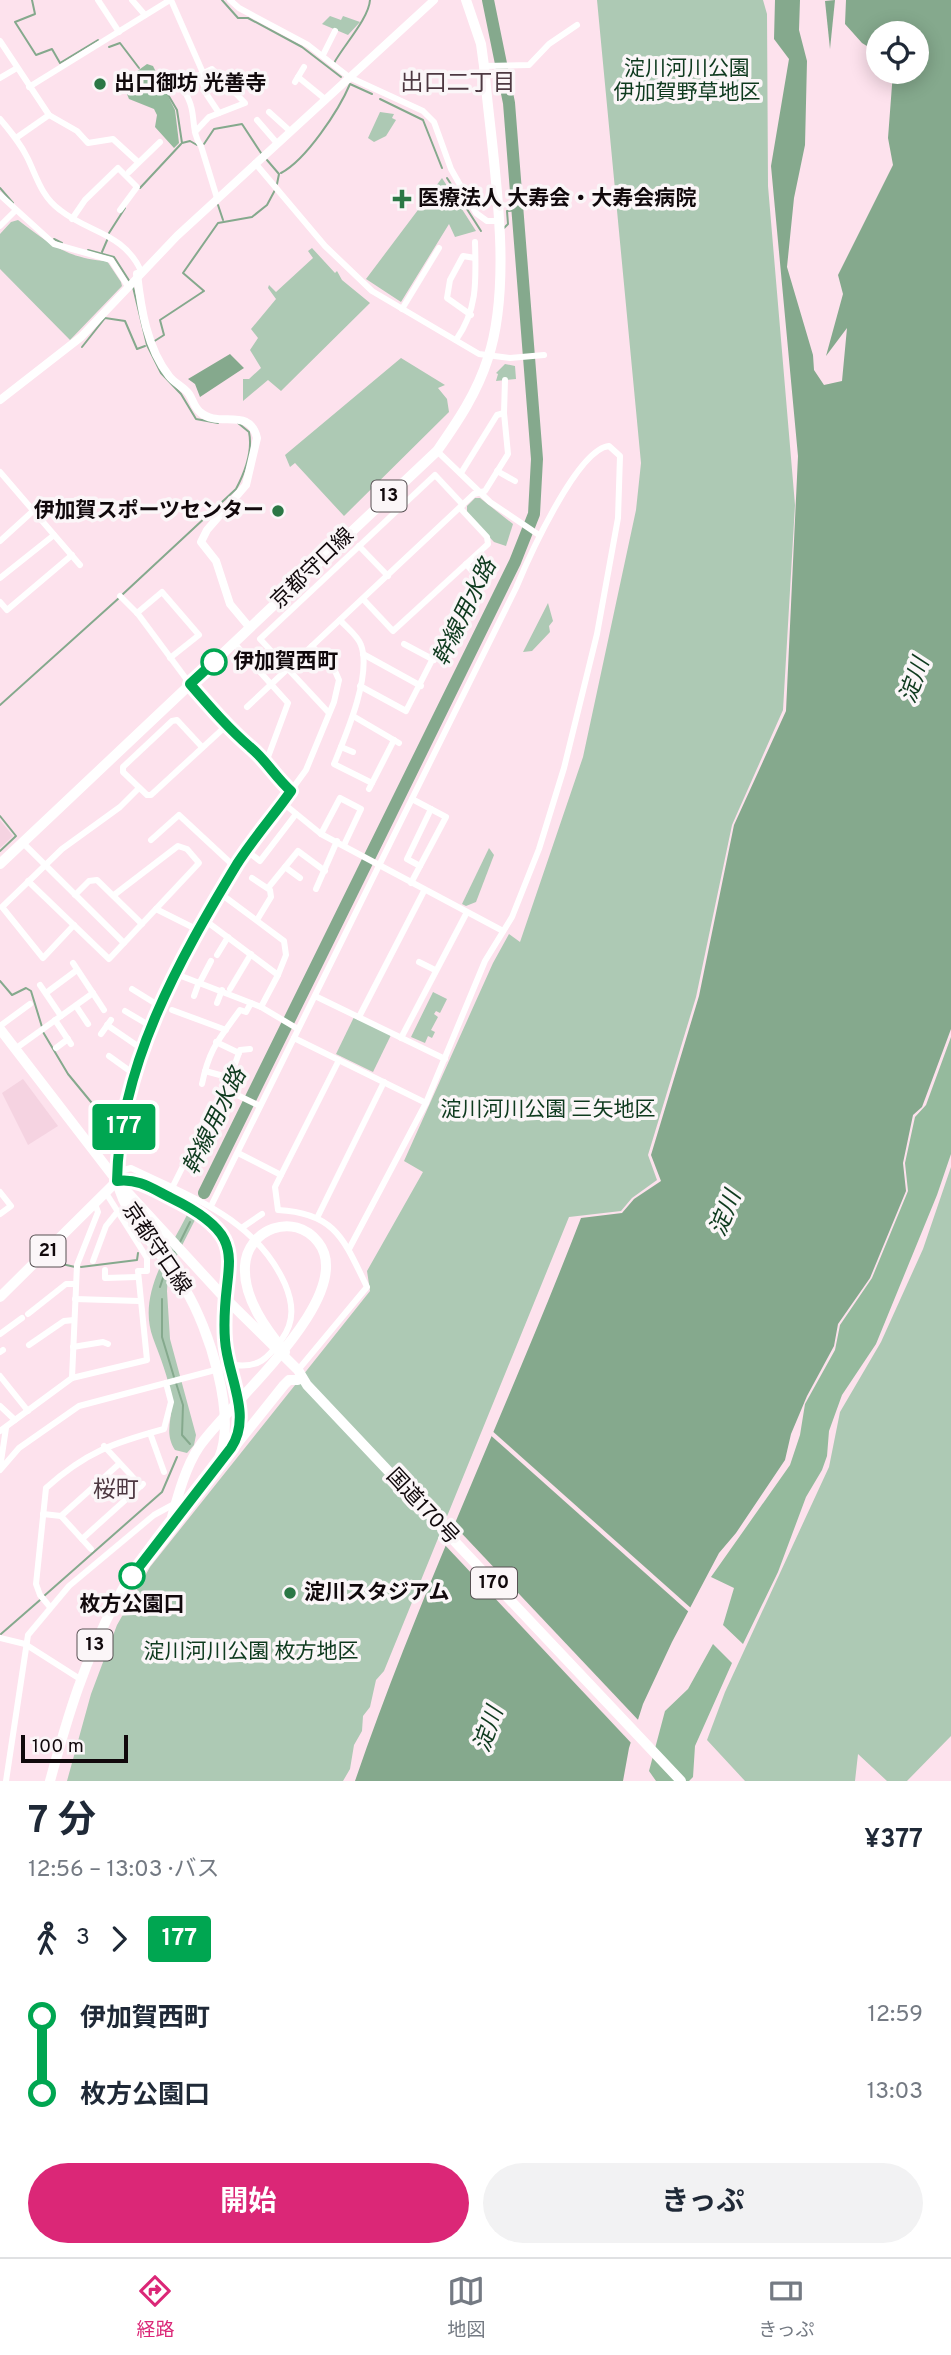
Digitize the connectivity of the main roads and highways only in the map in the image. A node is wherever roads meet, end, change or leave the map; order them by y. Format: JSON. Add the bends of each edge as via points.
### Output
{"nodes":[{"id":1,"x":466,"y":0,"type":"edge"},
{"id":2,"x":0,"y":864,"type":"edge"},
{"id":3,"x":0,"y":1027,"type":"edge"},
{"id":4,"x":117,"y":1177,"type":"junction"},
{"id":5,"x":0,"y":1297,"type":"edge"},
{"id":6,"x":272,"y":1344,"type":"junction"},
{"id":7,"x":302,"y":1379,"type":"junction"},
{"id":8,"x":215,"y":1471,"type":"junction"},
{"id":9,"x":171,"y":1524,"type":"junction"},
{"id":10,"x":50,"y":1781,"type":"edge"},
{"id":11,"x":681,"y":1781,"type":"edge"}],
"edges":[{"from":1,"to":2,"type":"main road","name":"京都守口線","number":"13","via":[[486,66],[497,221],[497,317],[475,393],[437,450]]},
{"from":3,"to":4,"type":"main road","name":"国道170号","number":"170"},
{"from":4,"to":5,"type":"main road","number":"21","via":[[96,1204]]},
{"from":4,"to":6,"type":"main road","name":"国道170号","number":"170","via":[[171,1241]]},
{"from":4,"to":8,"type":"main road","name":"京都守口線","number":"13","via":[[208,1211],[224,1236],[230,1254],[225,1320],[228,1358],[240,1415],[236,1440]]},
{"from":4,"to":9,"type":"main road","name":"京都守口線","number":"13","via":[[121,1200],[175,1274],[198,1315],[226,1422],[219,1458]]},
{"from":6,"to":7,"type":"main road","name":"国道170号","number":"170"},
{"from":6,"to":9,"type":"main road","via":[[248,1289],[245,1265],[251,1238],[283,1225],[294,1226],[312,1235],[325,1253],[322,1290],[302,1326],[197,1450]]},
{"from":7,"to":8,"type":"main road","via":[[284,1385]]},
{"from":7,"to":11,"type":"main road","name":"国道170号","number":"170"},
{"from":8,"to":9,"type":"main road","name":"京都守口線","number":"13"},
{"from":9,"to":10,"type":"main road","name":"京都守口線","number":"13","via":[[117,1600],[80,1679]]}]}
